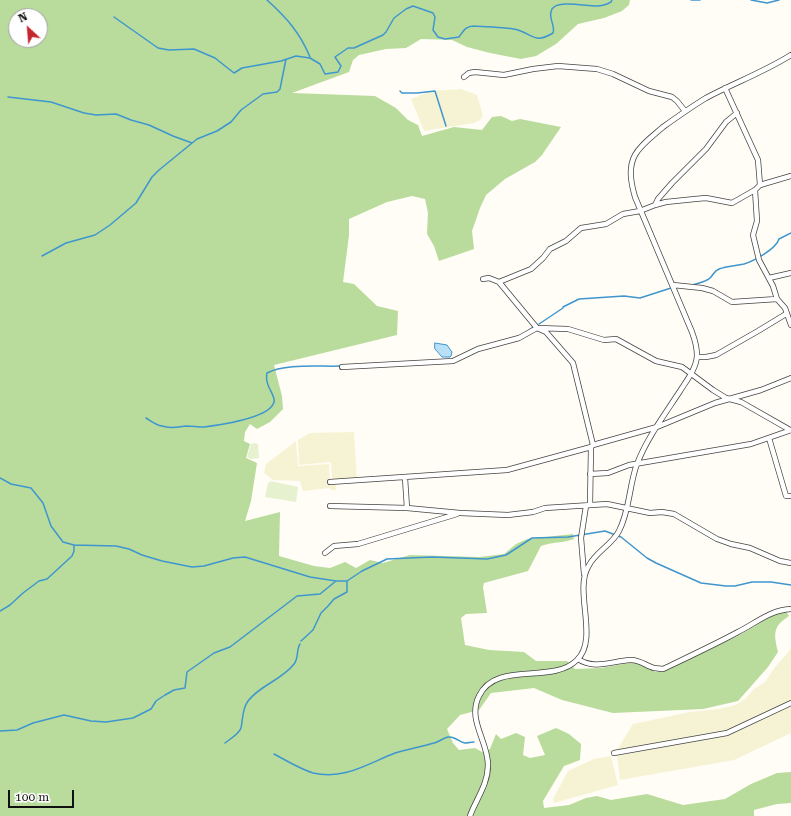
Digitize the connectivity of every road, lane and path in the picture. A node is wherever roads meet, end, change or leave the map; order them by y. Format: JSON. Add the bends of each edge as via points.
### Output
{"nodes":[{"id":1,"x":791,"y":55,"type":"edge"},
{"id":2,"x":464,"y":77,"type":"dead end"},
{"id":3,"x":725,"y":88,"type":"junction"},
{"id":4,"x":685,"y":111,"type":"junction"},
{"id":5,"x":737,"y":113,"type":"junction"},
{"id":6,"x":791,"y":176,"type":"edge"},
{"id":7,"x":760,"y":185,"type":"junction"},
{"id":8,"x":755,"y":190,"type":"junction"},
{"id":9,"x":655,"y":205,"type":"junction"},
{"id":10,"x":640,"y":211,"type":"junction"},
{"id":11,"x":791,"y":273,"type":"edge"},
{"id":12,"x":769,"y":278,"type":"junction"},
{"id":13,"x":483,"y":279,"type":"dead end"},
{"id":14,"x":499,"y":282,"type":"junction"},
{"id":15,"x":673,"y":286,"type":"junction"},
{"id":16,"x":777,"y":299,"type":"junction"},
{"id":17,"x":785,"y":308,"type":"junction"},
{"id":18,"x":791,"y":308,"type":"edge"},
{"id":19,"x":786,"y":314,"type":"junction"},
{"id":20,"x":791,"y":325,"type":"edge"},
{"id":21,"x":537,"y":328,"type":"junction"},
{"id":22,"x":697,"y":357,"type":"junction"},
{"id":23,"x":342,"y":367,"type":"dead end"},
{"id":24,"x":691,"y":373,"type":"junction"},
{"id":25,"x":791,"y":378,"type":"edge"},
{"id":26,"x":734,"y":399,"type":"junction"},
{"id":27,"x":657,"y":428,"type":"junction"},
{"id":28,"x":790,"y":430,"type":"edge"},
{"id":29,"x":770,"y":438,"type":"junction"},
{"id":30,"x":592,"y":446,"type":"junction"},
{"id":31,"x":637,"y":464,"type":"junction"},
{"id":32,"x":590,"y":474,"type":"junction"},
{"id":33,"x":405,"y":478,"type":"junction"},
{"id":34,"x":330,"y":482,"type":"dead end"},
{"id":35,"x":791,"y":496,"type":"edge"},
{"id":36,"x":588,"y":505,"type":"junction"},
{"id":37,"x":330,"y":506,"type":"dead end"},
{"id":38,"x":626,"y":507,"type":"junction"},
{"id":39,"x":407,"y":508,"type":"junction"},
{"id":40,"x":460,"y":513,"type":"junction"},
{"id":41,"x":325,"y":553,"type":"dead end"},
{"id":42,"x":791,"y":563,"type":"edge"},
{"id":43,"x":584,"y":577,"type":"junction"},
{"id":44,"x":791,"y":608,"type":"edge"},
{"id":45,"x":578,"y":660,"type":"junction"},
{"id":46,"x":791,"y":703,"type":"edge"},
{"id":47,"x":614,"y":753,"type":"dead end"},
{"id":48,"x":470,"y":816,"type":"edge"}],
"edges":[{"from":1,"to":3,"type":"street"},
{"from":2,"to":4,"type":"street","via":[[475,72],[504,75],[558,66],[597,69],[649,92],[672,97]]},
{"from":3,"to":4,"type":"street"},
{"from":3,"to":5,"type":"street"},
{"from":4,"to":10,"type":"street","via":[[646,141],[635,155],[630,170],[631,182]]},
{"from":5,"to":7,"type":"street","via":[[758,160]]},
{"from":5,"to":9,"type":"street","via":[[658,198]]},
{"from":6,"to":7,"type":"street"},
{"from":7,"to":8,"type":"street"},
{"from":8,"to":9,"type":"street","via":[[732,203],[706,198]]},
{"from":8,"to":12,"type":"street","via":[[757,222],[753,235],[761,266]]},
{"from":9,"to":10,"type":"street"},
{"from":10,"to":14,"type":"street","via":[[623,214],[606,224],[581,228],[566,241],[550,249],[531,269]]},
{"from":10,"to":15,"type":"street"},
{"from":11,"to":12,"type":"street"},
{"from":12,"to":16,"type":"street"},
{"from":13,"to":14,"type":"street","via":[[490,278]]},
{"from":14,"to":21,"type":"street"},
{"from":15,"to":16,"type":"street","via":[[702,288],[732,302]]},
{"from":15,"to":22,"type":"street","via":[[692,332]]},
{"from":16,"to":17,"type":"street"},
{"from":17,"to":18,"type":"street"},
{"from":17,"to":19,"type":"street"},
{"from":19,"to":20,"type":"street"},
{"from":19,"to":22,"type":"street","via":[[716,355]]},
{"from":21,"to":23,"type":"street","via":[[519,338],[478,349],[453,361]]},
{"from":21,"to":24,"type":"street","via":[[568,330],[604,340],[616,339],[656,361],[682,367]]},
{"from":21,"to":30,"type":"street","via":[[546,332],[573,363]]},
{"from":22,"to":24,"type":"street"},
{"from":24,"to":26,"type":"street","via":[[712,390],[726,398]]},
{"from":24,"to":27,"type":"street"},
{"from":25,"to":26,"type":"street"},
{"from":26,"to":27,"type":"street","via":[[715,403]]},
{"from":26,"to":28,"type":"street"},
{"from":27,"to":30,"type":"street"},
{"from":27,"to":31,"type":"street"},
{"from":28,"to":29,"type":"street"},
{"from":29,"to":31,"type":"street","via":[[752,444]]},
{"from":29,"to":35,"type":"street","via":[[786,496]]},
{"from":30,"to":32,"type":"street"},
{"from":30,"to":33,"type":"street","via":[[507,470]]},
{"from":31,"to":32,"type":"street","via":[[608,473]]},
{"from":31,"to":38,"type":"street"},
{"from":32,"to":36,"type":"street"},
{"from":33,"to":34,"type":"street"},
{"from":33,"to":39,"type":"street"},
{"from":36,"to":38,"type":"street"},
{"from":36,"to":40,"type":"street","via":[[545,508],[508,515]]},
{"from":36,"to":43,"type":"street","via":[[582,534]]},
{"from":37,"to":39,"type":"street"},
{"from":38,"to":42,"type":"street","via":[[650,513],[674,514],[731,544]]},
{"from":38,"to":43,"type":"street","via":[[619,532],[592,559]]},
{"from":39,"to":40,"type":"street"},
{"from":40,"to":41,"type":"street","via":[[358,544],[334,546]]},
{"from":43,"to":45,"type":"street","via":[[587,629],[586,641]]},
{"from":44,"to":45,"type":"street","via":[[774,611],[739,632],[663,669],[632,660],[603,665],[584,664]]},
{"from":45,"to":48,"type":"street","via":[[563,669],[502,677],[481,692],[475,707],[475,716],[487,756],[487,777]]},
{"from":46,"to":47,"type":"street","via":[[727,733]]}]}
